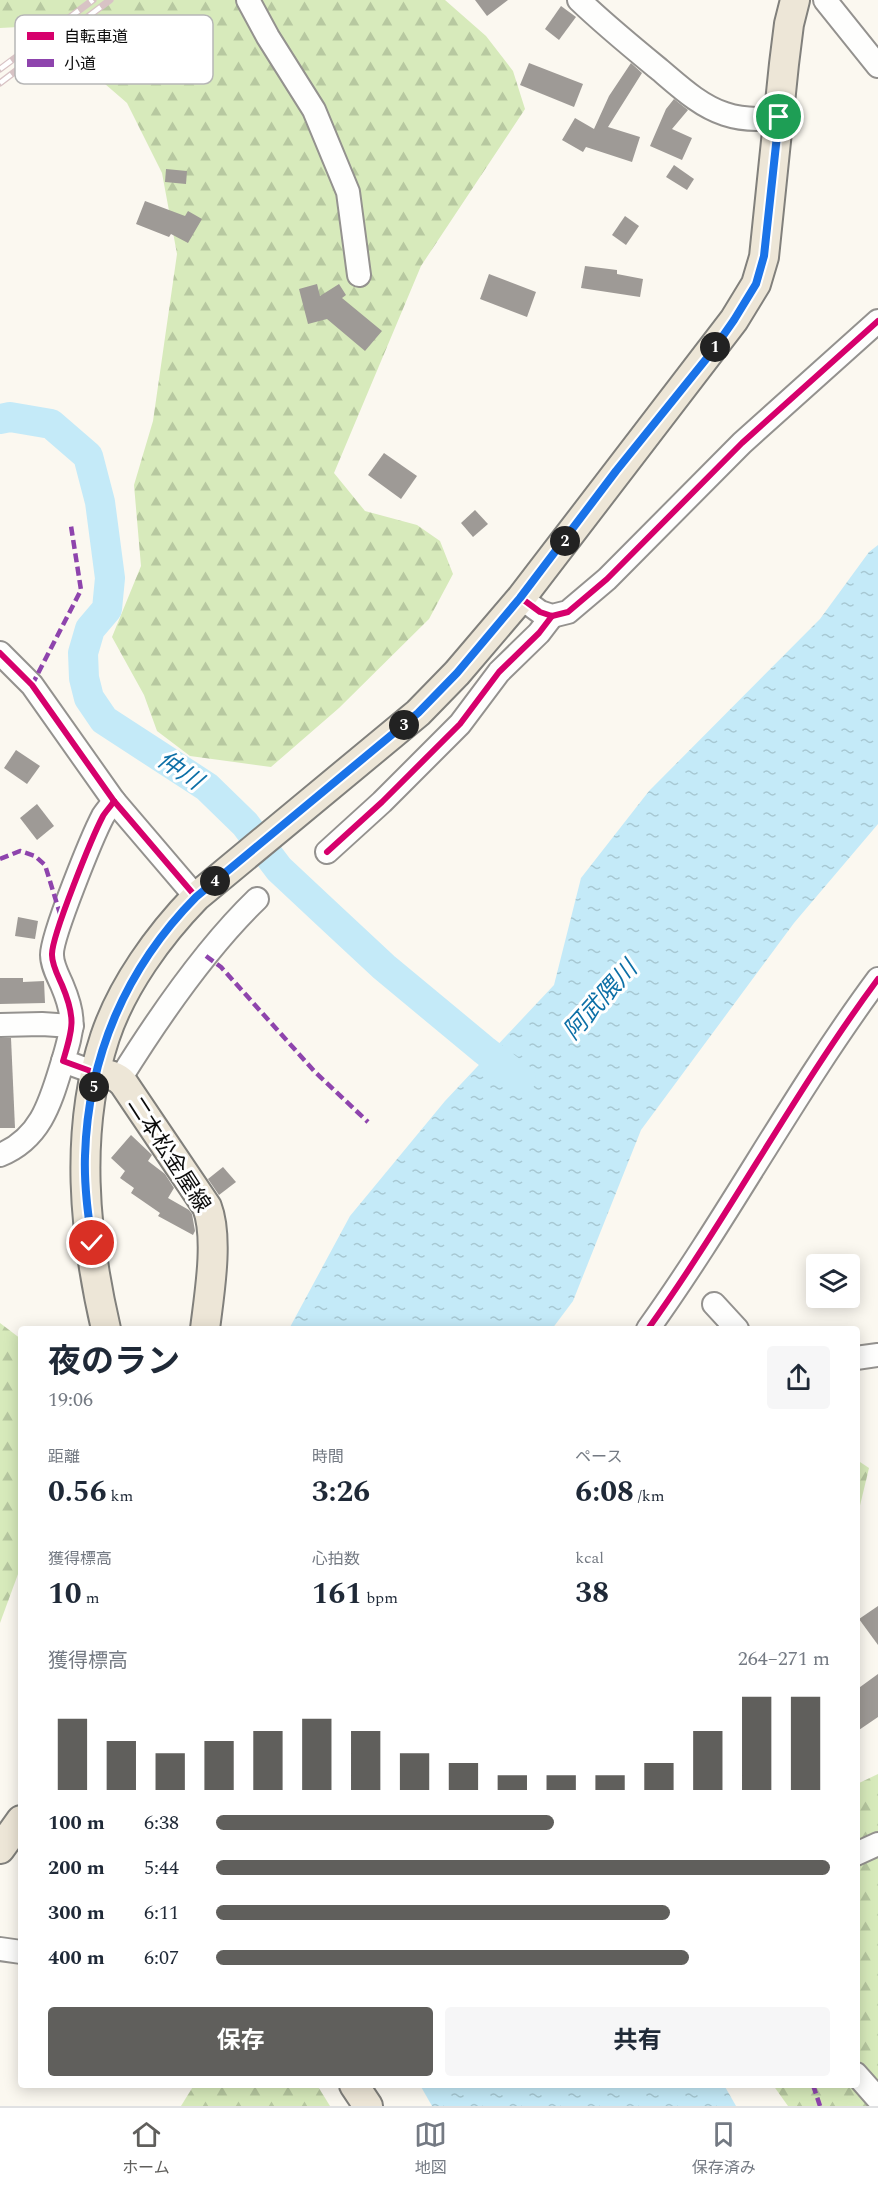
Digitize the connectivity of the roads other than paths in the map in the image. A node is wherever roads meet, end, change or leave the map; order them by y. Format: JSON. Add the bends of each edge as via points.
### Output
{"nodes":[{"id":1,"x":248,"y":0,"type":"edge"},
{"id":2,"x":579,"y":0,"type":"edge"},
{"id":3,"x":795,"y":0,"type":"edge"},
{"id":4,"x":825,"y":0,"type":"edge"},
{"id":5,"x":878,"y":66,"type":"edge"},
{"id":6,"x":779,"y":117,"type":"junction"},
{"id":7,"x":358,"y":275,"type":"dead end"},
{"id":8,"x":878,"y":321,"type":"edge"},
{"id":9,"x":520,"y":598,"type":"junction"},
{"id":10,"x":552,"y":616,"type":"junction"},
{"id":11,"x":0,"y":653,"type":"edge"},
{"id":12,"x":114,"y":801,"type":"junction"},
{"id":13,"x":327,"y":852,"type":"dead end"},
{"id":14,"x":196,"y":897,"type":"junction"},
{"id":15,"x":257,"y":900,"type":"dead end"},
{"id":16,"x":878,"y":979,"type":"edge"},
{"id":17,"x":0,"y":1025,"type":"edge"},
{"id":18,"x":72,"y":1026,"type":"junction"},
{"id":19,"x":63,"y":1061,"type":"junction"},
{"id":20,"x":108,"y":1076,"type":"junction"},
{"id":21,"x":0,"y":1155,"type":"edge"},
{"id":22,"x":714,"y":1304,"type":"dead end"},
{"id":23,"x":105,"y":1326,"type":"edge"},
{"id":24,"x":205,"y":1326,"type":"edge"},
{"id":25,"x":650,"y":1326,"type":"edge"},
{"id":26,"x":734,"y":1326,"type":"edge"},
{"id":27,"x":878,"y":1354,"type":"edge"},
{"id":28,"x":860,"y":1357,"type":"edge"},
{"id":29,"x":18,"y":1824,"type":"edge"},
{"id":30,"x":878,"y":1844,"type":"edge"},
{"id":31,"x":0,"y":1849,"type":"edge"},
{"id":32,"x":860,"y":1852,"type":"edge"},
{"id":33,"x":0,"y":1949,"type":"edge"},
{"id":34,"x":18,"y":1952,"type":"edge"},
{"id":35,"x":860,"y":2079,"type":"edge"},
{"id":36,"x":356,"y":2088,"type":"edge"},
{"id":37,"x":878,"y":2099,"type":"edge"},
{"id":38,"x":368,"y":2106,"type":"edge"}],
"edges":[{"from":1,"to":7,"type":"street","via":[[314,110],[348,192]]},
{"from":2,"to":6,"type":"street","via":[[706,105],[739,117]]},
{"from":3,"to":6,"type":"main road","name":"二本松金屋線"},
{"from":4,"to":5,"type":"street"},
{"from":6,"to":9,"type":"main road","name":"二本松金屋線","via":[[768,232],[756,284],[711,353]]},
{"from":8,"to":10,"type":"street","via":[[742,443],[607,579],[568,612]]},
{"from":9,"to":10,"type":"street"},
{"from":9,"to":14,"type":"main road","name":"二本松金屋線","via":[[418,713]]},
{"from":10,"to":13,"type":"street","via":[[499,672],[460,724]]},
{"from":11,"to":12,"type":"street","via":[[45,702]]},
{"from":12,"to":14,"type":"street"},
{"from":12,"to":18,"type":"street","via":[[95,836],[57,928],[52,954],[72,1009]]},
{"from":14,"to":20,"type":"main road","name":"二本松金屋線","via":[[149,951],[119,1005],[105,1037]]},
{"from":15,"to":20,"type":"street","via":[[206,956],[138,1050]]},
{"from":16,"to":25,"type":"street"},
{"from":17,"to":18,"type":"street"},
{"from":18,"to":19,"type":"street"},
{"from":19,"to":20,"type":"street"},
{"from":19,"to":21,"type":"street","via":[[41,1123],[26,1139]]},
{"from":20,"to":23,"type":"main road","name":"二本松金屋線","via":[[87,1131],[85,1182]]},
{"from":20,"to":24,"type":"main road","name":"二本松金屋線","via":[[197,1189],[211,1215],[211,1279]]},
{"from":22,"to":26,"type":"street"},
{"from":27,"to":28,"type":"street"},
{"from":29,"to":31,"type":"main road"},
{"from":30,"to":32,"type":"street"},
{"from":33,"to":34,"type":"street"},
{"from":35,"to":37,"type":"street"},
{"from":36,"to":38,"type":"main road"}]}
